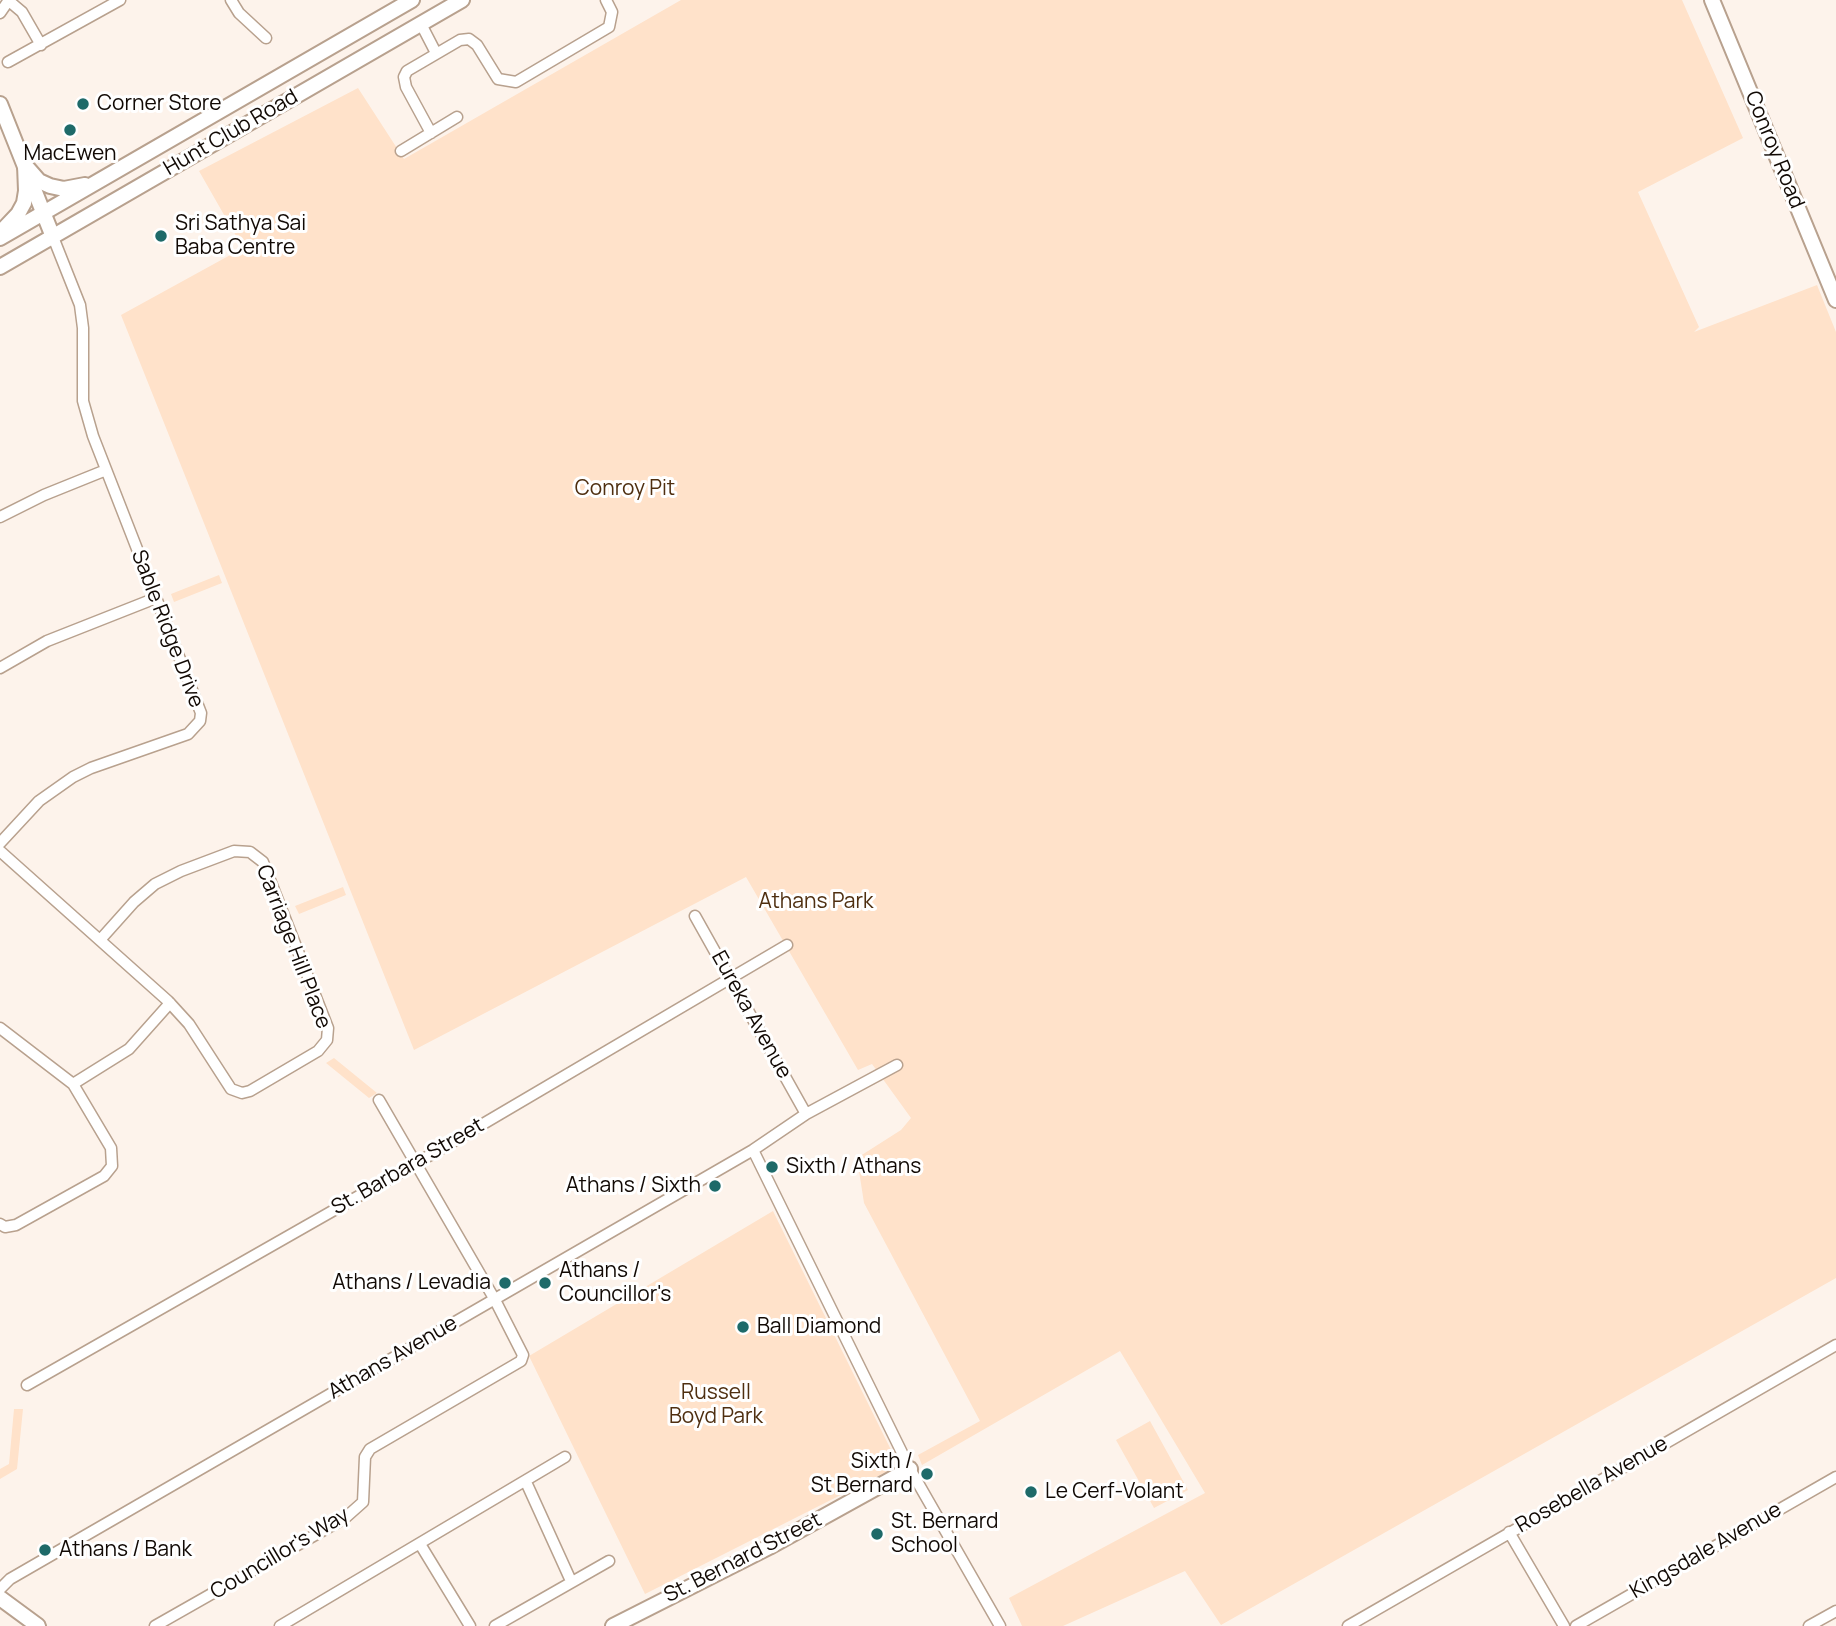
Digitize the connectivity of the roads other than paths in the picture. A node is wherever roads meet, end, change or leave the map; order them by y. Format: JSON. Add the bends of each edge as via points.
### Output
{"nodes":[{"id":1,"x":9,"y":0,"type":"edge"},
{"id":2,"x":120,"y":0,"type":"edge"},
{"id":3,"x":231,"y":0,"type":"edge"},
{"id":4,"x":412,"y":0,"type":"edge"},
{"id":5,"x":462,"y":0,"type":"edge"},
{"id":6,"x":606,"y":0,"type":"edge"},
{"id":7,"x":1712,"y":0,"type":"edge"},
{"id":8,"x":0,"y":13,"type":"edge"},
{"id":9,"x":421,"y":24,"type":"junction"},
{"id":10,"x":266,"y":37,"type":"dead end"},
{"id":11,"x":41,"y":45,"type":"junction"},
{"id":12,"x":436,"y":53,"type":"junction"},
{"id":13,"x":8,"y":62,"type":"dead end"},
{"id":14,"x":0,"y":104,"type":"edge"},
{"id":15,"x":457,"y":117,"type":"dead end"},
{"id":16,"x":431,"y":133,"type":"junction"},
{"id":17,"x":401,"y":151,"type":"dead end"},
{"id":18,"x":25,"y":165,"type":"junction"},
{"id":19,"x":100,"y":181,"type":"junction"},
{"id":20,"x":43,"y":214,"type":"junction"},
{"id":21,"x":0,"y":236,"type":"edge"},
{"id":22,"x":53,"y":237,"type":"junction"},
{"id":23,"x":0,"y":267,"type":"edge"},
{"id":24,"x":1836,"y":300,"type":"edge"},
{"id":25,"x":106,"y":470,"type":"junction"},
{"id":26,"x":1,"y":515,"type":"edge"},
{"id":27,"x":156,"y":598,"type":"junction"},
{"id":28,"x":0,"y":668,"type":"edge"},
{"id":29,"x":0,"y":843,"type":"edge"},
{"id":30,"x":0,"y":851,"type":"edge"},
{"id":31,"x":695,"y":916,"type":"dead end"},
{"id":32,"x":100,"y":940,"type":"junction"},
{"id":33,"x":787,"y":945,"type":"dead end"},
{"id":34,"x":732,"y":979,"type":"junction"},
{"id":35,"x":170,"y":1003,"type":"junction"},
{"id":36,"x":0,"y":1028,"type":"edge"},
{"id":37,"x":897,"y":1065,"type":"dead end"},
{"id":38,"x":73,"y":1084,"type":"junction"},
{"id":39,"x":379,"y":1100,"type":"dead end"},
{"id":40,"x":806,"y":1114,"type":"junction"},
{"id":41,"x":753,"y":1150,"type":"junction"},
{"id":42,"x":415,"y":1164,"type":"junction"},
{"id":43,"x":0,"y":1224,"type":"edge"},
{"id":44,"x":495,"y":1300,"type":"junction"},
{"id":45,"x":1836,"y":1345,"type":"edge"},
{"id":46,"x":27,"y":1385,"type":"dead end"},
{"id":47,"x":565,"y":1458,"type":"dead end"},
{"id":48,"x":910,"y":1469,"type":"junction"},
{"id":49,"x":1836,"y":1477,"type":"edge"},
{"id":50,"x":526,"y":1482,"type":"junction"},
{"id":51,"x":1509,"y":1532,"type":"junction"},
{"id":52,"x":420,"y":1544,"type":"junction"},
{"id":53,"x":609,"y":1561,"type":"dead end"},
{"id":54,"x":571,"y":1581,"type":"junction"},
{"id":55,"x":0,"y":1589,"type":"edge"},
{"id":56,"x":0,"y":1598,"type":"edge"},
{"id":57,"x":1836,"y":1611,"type":"edge"},
{"id":58,"x":620,"y":1624,"type":"edge"},
{"id":59,"x":38,"y":1626,"type":"edge"},
{"id":60,"x":155,"y":1626,"type":"edge"},
{"id":61,"x":280,"y":1626,"type":"edge"},
{"id":62,"x":470,"y":1626,"type":"edge"},
{"id":63,"x":495,"y":1626,"type":"edge"},
{"id":64,"x":1000,"y":1626,"type":"edge"},
{"id":65,"x":1348,"y":1626,"type":"edge"},
{"id":66,"x":1564,"y":1626,"type":"edge"},
{"id":67,"x":1576,"y":1626,"type":"edge"},
{"id":68,"x":1810,"y":1626,"type":"edge"}],
"edges":[{"from":1,"to":8,"type":"street"},
{"from":1,"to":11,"type":"street","via":[[22,12]]},
{"from":2,"to":11,"type":"street"},
{"from":3,"to":10,"type":"street"},
{"from":4,"to":19,"type":"main road","name":"Hunt Club Road"},
{"from":5,"to":9,"type":"main road","name":"Hunt Club Road"},
{"from":6,"to":12,"type":"street","via":[[612,12],[609,27],[516,82],[498,79],[477,45],[468,40]]},
{"from":7,"to":24,"type":"main road","name":"Conroy Road"},
{"from":9,"to":12,"type":"street"},
{"from":9,"to":22,"type":"main road","name":"Hunt Club Road"},
{"from":11,"to":13,"type":"street"},
{"from":12,"to":16,"type":"street","via":[[404,77]]},
{"from":14,"to":18,"type":"main road"},
{"from":15,"to":16,"type":"street"},
{"from":16,"to":17,"type":"street"},
{"from":18,"to":19,"type":"main road","via":[[39,181],[56,188]]},
{"from":18,"to":20,"type":"main road"},
{"from":18,"to":21,"type":"main road","via":[[24,204]]},
{"from":19,"to":20,"type":"main road","name":"Hunt Club Road"},
{"from":20,"to":21,"type":"main road","name":"Hunt Club Road"},
{"from":20,"to":22,"type":"main road"},
{"from":22,"to":23,"type":"main road","name":"Hunt Club Road"},
{"from":22,"to":25,"type":"street","name":"Sable Ridge Drive","via":[[80,305],[83,401]]},
{"from":25,"to":26,"type":"street"},
{"from":25,"to":27,"type":"street","name":"Sable Ridge Drive"},
{"from":27,"to":28,"type":"street","via":[[47,641]]},
{"from":27,"to":29,"type":"street","name":"Sable Ridge Drive","via":[[200,708],[200,721],[188,734],[73,777],[39,802]]},
{"from":30,"to":32,"type":"street","name":"Carriage Hill Place"},
{"from":31,"to":34,"type":"street","name":"Eureka Avenue"},
{"from":32,"to":35,"type":"street","name":"Carriage Hill Place"},
{"from":32,"to":35,"type":"street","name":"Carriage Hill Place","via":[[155,884],[234,851],[257,856],[328,1028],[324,1046],[250,1091],[237,1092]]},
{"from":33,"to":34,"type":"street","name":"St. Barbara Street"},
{"from":34,"to":40,"type":"street","name":"Eureka Avenue"},
{"from":34,"to":42,"type":"street","name":"St. Barbara Street"},
{"from":35,"to":38,"type":"street","via":[[129,1049]]},
{"from":36,"to":38,"type":"street"},
{"from":37,"to":40,"type":"street","name":"Athans Avenue"},
{"from":38,"to":43,"type":"street","via":[[111,1149],[112,1166],[16,1225]]},
{"from":39,"to":42,"type":"street"},
{"from":40,"to":41,"type":"street","name":"Athans Avenue"},
{"from":41,"to":44,"type":"street","name":"Athans Avenue"},
{"from":41,"to":48,"type":"street"},
{"from":42,"to":44,"type":"street"},
{"from":42,"to":46,"type":"street","name":"St. Barbara Street"},
{"from":44,"to":55,"type":"street","name":"Athans Avenue","via":[[10,1578]]},
{"from":44,"to":60,"type":"street","name":"Councillor's Way","via":[[523,1354],[521,1361],[370,1448],[365,1457],[363,1502],[345,1518]]},
{"from":45,"to":51,"type":"street","name":"Rosebella Avenue"},
{"from":47,"to":50,"type":"street"},
{"from":48,"to":58,"type":"main road","name":"St. Bernard Street"},
{"from":48,"to":64,"type":"street"},
{"from":49,"to":67,"type":"street","name":"Kingsdale Avenue"},
{"from":50,"to":52,"type":"street"},
{"from":50,"to":54,"type":"street"},
{"from":51,"to":65,"type":"street","name":"Rosebella Avenue"},
{"from":51,"to":66,"type":"street"},
{"from":52,"to":61,"type":"street"},
{"from":52,"to":62,"type":"street"},
{"from":53,"to":54,"type":"street"},
{"from":54,"to":63,"type":"street"},
{"from":56,"to":59,"type":"main road"},
{"from":57,"to":68,"type":"street"}]}
